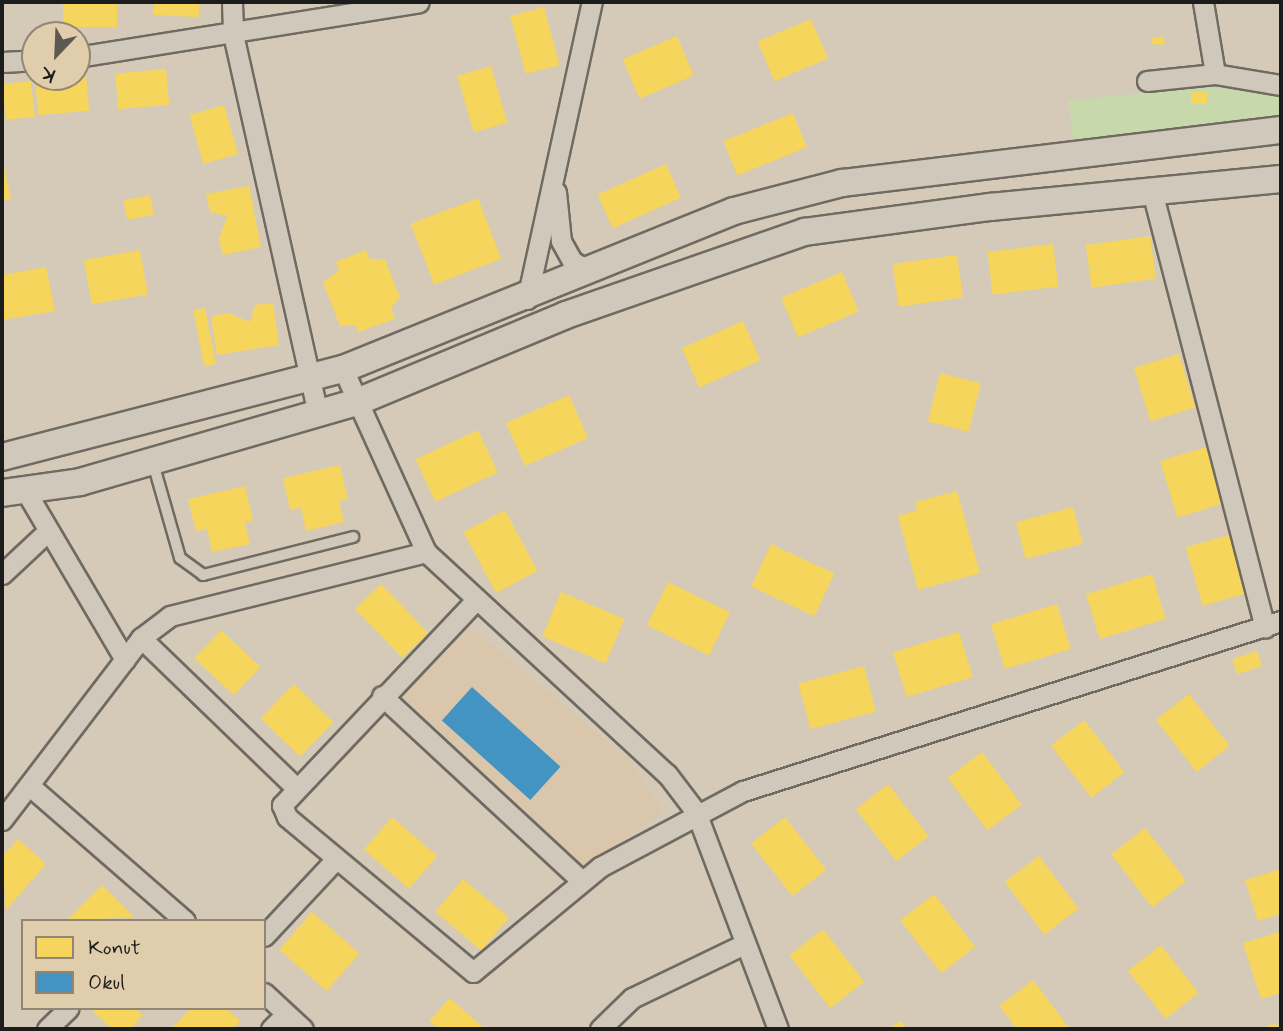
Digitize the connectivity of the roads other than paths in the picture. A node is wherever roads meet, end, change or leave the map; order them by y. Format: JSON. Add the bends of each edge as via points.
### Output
{"nodes":[{"id":1,"x":232,"y":2,"type":"edge"},
{"id":2,"x":419,"y":2,"type":"edge"},
{"id":3,"x":592,"y":2,"type":"edge"},
{"id":4,"x":1203,"y":2,"type":"edge"},
{"id":5,"x":233,"y":34,"type":"junction"},
{"id":6,"x":91,"y":55,"type":"edge"},
{"id":7,"x":21,"y":61,"type":"edge"},
{"id":8,"x":2,"y":62,"type":"edge"},
{"id":9,"x":1215,"y":75,"type":"junction"},
{"id":10,"x":1147,"y":81,"type":"dead end"},
{"id":11,"x":1281,"y":85,"type":"edge"},
{"id":12,"x":1281,"y":130,"type":"edge"},
{"id":13,"x":557,"y":155,"type":"junction"},
{"id":14,"x":1281,"y":179,"type":"edge"},
{"id":15,"x":1152,"y":191,"type":"junction"},
{"id":16,"x":590,"y":272,"type":"junction"},
{"id":17,"x":527,"y":299,"type":"junction"},
{"id":18,"x":343,"y":369,"type":"junction"},
{"id":19,"x":311,"y":377,"type":"junction"},
{"id":20,"x":357,"y":401,"type":"junction"},
{"id":21,"x":318,"y":413,"type":"junction"},
{"id":22,"x":2,"y":457,"type":"edge"},
{"id":23,"x":153,"y":463,"type":"junction"},
{"id":24,"x":13,"y":492,"type":"edge"},
{"id":25,"x":48,"y":531,"type":"junction"},
{"id":26,"x":353,"y":537,"type":"dead end"},
{"id":27,"x":426,"y":552,"type":"junction"},
{"id":28,"x":2,"y":574,"type":"edge"},
{"id":29,"x":475,"y":601,"type":"junction"},
{"id":30,"x":1273,"y":624,"type":"edge"},
{"id":31,"x":141,"y":638,"type":"junction"},
{"id":32,"x":125,"y":660,"type":"junction"},
{"id":33,"x":382,"y":696,"type":"junction"},
{"id":34,"x":294,"y":786,"type":"junction"},
{"id":35,"x":31,"y":787,"type":"junction"},
{"id":36,"x":696,"y":812,"type":"junction"},
{"id":37,"x":2,"y":820,"type":"edge"},
{"id":38,"x":336,"y":859,"type":"junction"},
{"id":39,"x":582,"y":881,"type":"junction"},
{"id":40,"x":174,"y":918,"type":"edge"},
{"id":41,"x":266,"y":934,"type":"edge"},
{"id":42,"x":743,"y":945,"type":"junction"},
{"id":43,"x":266,"y":995,"type":"edge"},
{"id":44,"x":67,"y":1010,"type":"edge"},
{"id":45,"x":286,"y":1014,"type":"junction"},
{"id":46,"x":47,"y":1029,"type":"edge"},
{"id":47,"x":271,"y":1029,"type":"edge"},
{"id":48,"x":303,"y":1029,"type":"edge"},
{"id":49,"x":600,"y":1029,"type":"edge"},
{"id":50,"x":778,"y":1029,"type":"edge"}],
"edges":[{"from":1,"to":5,"type":"street"},
{"from":2,"to":5,"type":"street"},
{"from":3,"to":13,"type":"street"},
{"from":4,"to":9,"type":"street"},
{"from":5,"to":6,"type":"street"},
{"from":5,"to":19,"type":"street"},
{"from":7,"to":8,"type":"street"},
{"from":9,"to":10,"type":"street"},
{"from":9,"to":11,"type":"street"},
{"from":12,"to":16,"type":"main road","via":[[842,183],[734,211]]},
{"from":13,"to":16,"type":"street","via":[[561,241],[572,261]]},
{"from":13,"to":17,"type":"street"},
{"from":14,"to":15,"type":"main road"},
{"from":15,"to":20,"type":"main road","via":[[805,232],[566,315]]},
{"from":15,"to":30,"type":"street"},
{"from":16,"to":17,"type":"main road"},
{"from":17,"to":18,"type":"main road"},
{"from":18,"to":19,"type":"main road"},
{"from":18,"to":20,"type":"street"},
{"from":19,"to":21,"type":"street"},
{"from":19,"to":22,"type":"main road"},
{"from":20,"to":21,"type":"main road"},
{"from":20,"to":27,"type":"street"},
{"from":21,"to":23,"type":"main road"},
{"from":23,"to":24,"type":"main road"},
{"from":23,"to":26,"type":"lane","via":[[180,558],[203,575]]},
{"from":24,"to":25,"type":"street"},
{"from":25,"to":28,"type":"street"},
{"from":25,"to":32,"type":"street"},
{"from":27,"to":29,"type":"street"},
{"from":27,"to":31,"type":"street","via":[[170,616]]},
{"from":29,"to":33,"type":"street"},
{"from":29,"to":36,"type":"street","via":[[667,774]]},
{"from":30,"to":36,"type":"street","via":[[743,791]]},
{"from":31,"to":32,"type":"street"},
{"from":31,"to":34,"type":"street"},
{"from":32,"to":35,"type":"street"},
{"from":33,"to":34,"type":"street"},
{"from":33,"to":39,"type":"street"},
{"from":34,"to":38,"type":"street","via":[[282,805],[287,817]]},
{"from":35,"to":37,"type":"street"},
{"from":35,"to":40,"type":"street"},
{"from":36,"to":39,"type":"street"},
{"from":36,"to":42,"type":"street"},
{"from":38,"to":39,"type":"street","via":[[473,972]]},
{"from":38,"to":41,"type":"street"},
{"from":42,"to":49,"type":"street","via":[[632,998]]},
{"from":42,"to":50,"type":"street"},
{"from":43,"to":45,"type":"street"},
{"from":44,"to":46,"type":"street"},
{"from":45,"to":47,"type":"street"},
{"from":45,"to":48,"type":"street"}]}
